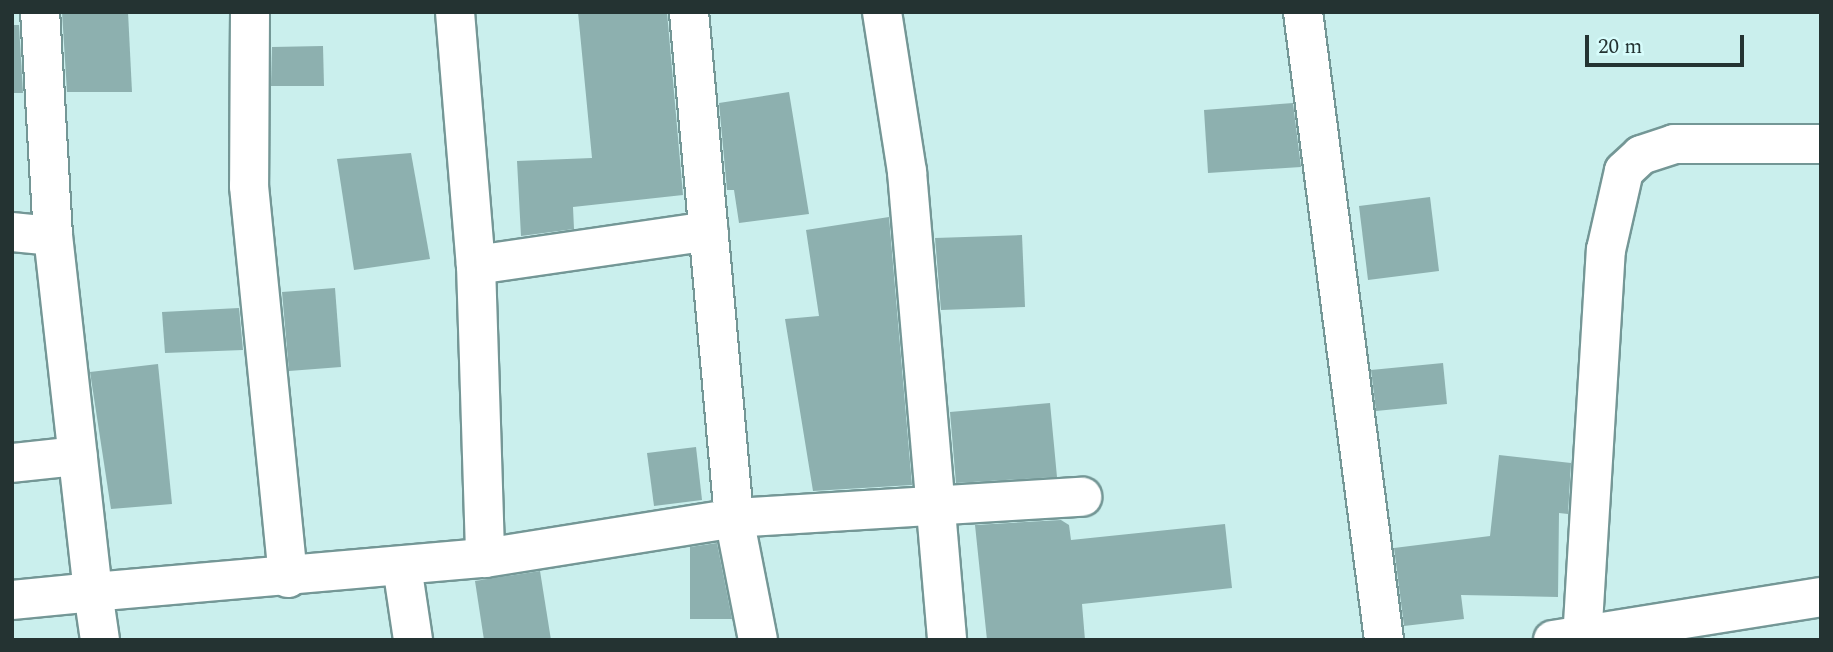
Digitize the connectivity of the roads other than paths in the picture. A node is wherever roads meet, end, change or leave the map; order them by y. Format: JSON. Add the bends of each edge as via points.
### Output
{"nodes":[{"id":1,"x":40,"y":12,"type":"edge"},
{"id":2,"x":250,"y":12,"type":"edge"},
{"id":3,"x":455,"y":12,"type":"edge"},
{"id":4,"x":689,"y":12,"type":"edge"},
{"id":5,"x":882,"y":12,"type":"edge"},
{"id":6,"x":1303,"y":12,"type":"edge"},
{"id":7,"x":1821,"y":144,"type":"edge"},
{"id":8,"x":709,"y":231,"type":"junction"},
{"id":9,"x":12,"y":232,"type":"edge"},
{"id":10,"x":53,"y":236,"type":"junction"},
{"id":11,"x":476,"y":265,"type":"junction"},
{"id":12,"x":78,"y":456,"type":"junction"},
{"id":13,"x":12,"y":463,"type":"edge"},
{"id":14,"x":1082,"y":497,"type":"dead end"},
{"id":15,"x":933,"y":505,"type":"junction"},
{"id":16,"x":734,"y":518,"type":"junction"},
{"id":17,"x":485,"y":558,"type":"junction"},
{"id":18,"x":402,"y":566,"type":"junction"},
{"id":19,"x":288,"y":578,"type":"junction"},
{"id":20,"x":93,"y":592,"type":"junction"},
{"id":21,"x":1821,"y":597,"type":"edge"},
{"id":22,"x":12,"y":600,"type":"edge"},
{"id":23,"x":1572,"y":638,"type":"edge"},
{"id":24,"x":100,"y":640,"type":"edge"},
{"id":25,"x":413,"y":640,"type":"edge"},
{"id":26,"x":758,"y":640,"type":"edge"},
{"id":27,"x":947,"y":640,"type":"edge"},
{"id":28,"x":1384,"y":640,"type":"edge"}],
"edges":[{"from":1,"to":10,"type":"street"},
{"from":2,"to":19,"type":"street","via":[[249,186]]},
{"from":3,"to":11,"type":"street"},
{"from":4,"to":8,"type":"street"},
{"from":5,"to":15,"type":"street","via":[[907,172]]},
{"from":6,"to":28,"type":"street"},
{"from":7,"to":23,"type":"street","via":[[1674,144],[1641,155],[1624,171],[1606,250]]},
{"from":8,"to":11,"type":"street"},
{"from":8,"to":16,"type":"street"},
{"from":9,"to":10,"type":"street"},
{"from":10,"to":12,"type":"street"},
{"from":11,"to":17,"type":"street"},
{"from":12,"to":13,"type":"street"},
{"from":12,"to":20,"type":"street"},
{"from":14,"to":15,"type":"street"},
{"from":15,"to":16,"type":"street"},
{"from":15,"to":27,"type":"street"},
{"from":16,"to":17,"type":"street"},
{"from":16,"to":26,"type":"street"},
{"from":17,"to":18,"type":"street"},
{"from":18,"to":19,"type":"street"},
{"from":18,"to":25,"type":"street"},
{"from":19,"to":20,"type":"street"},
{"from":20,"to":22,"type":"street"},
{"from":20,"to":24,"type":"street"},
{"from":21,"to":23,"type":"street"}]}
